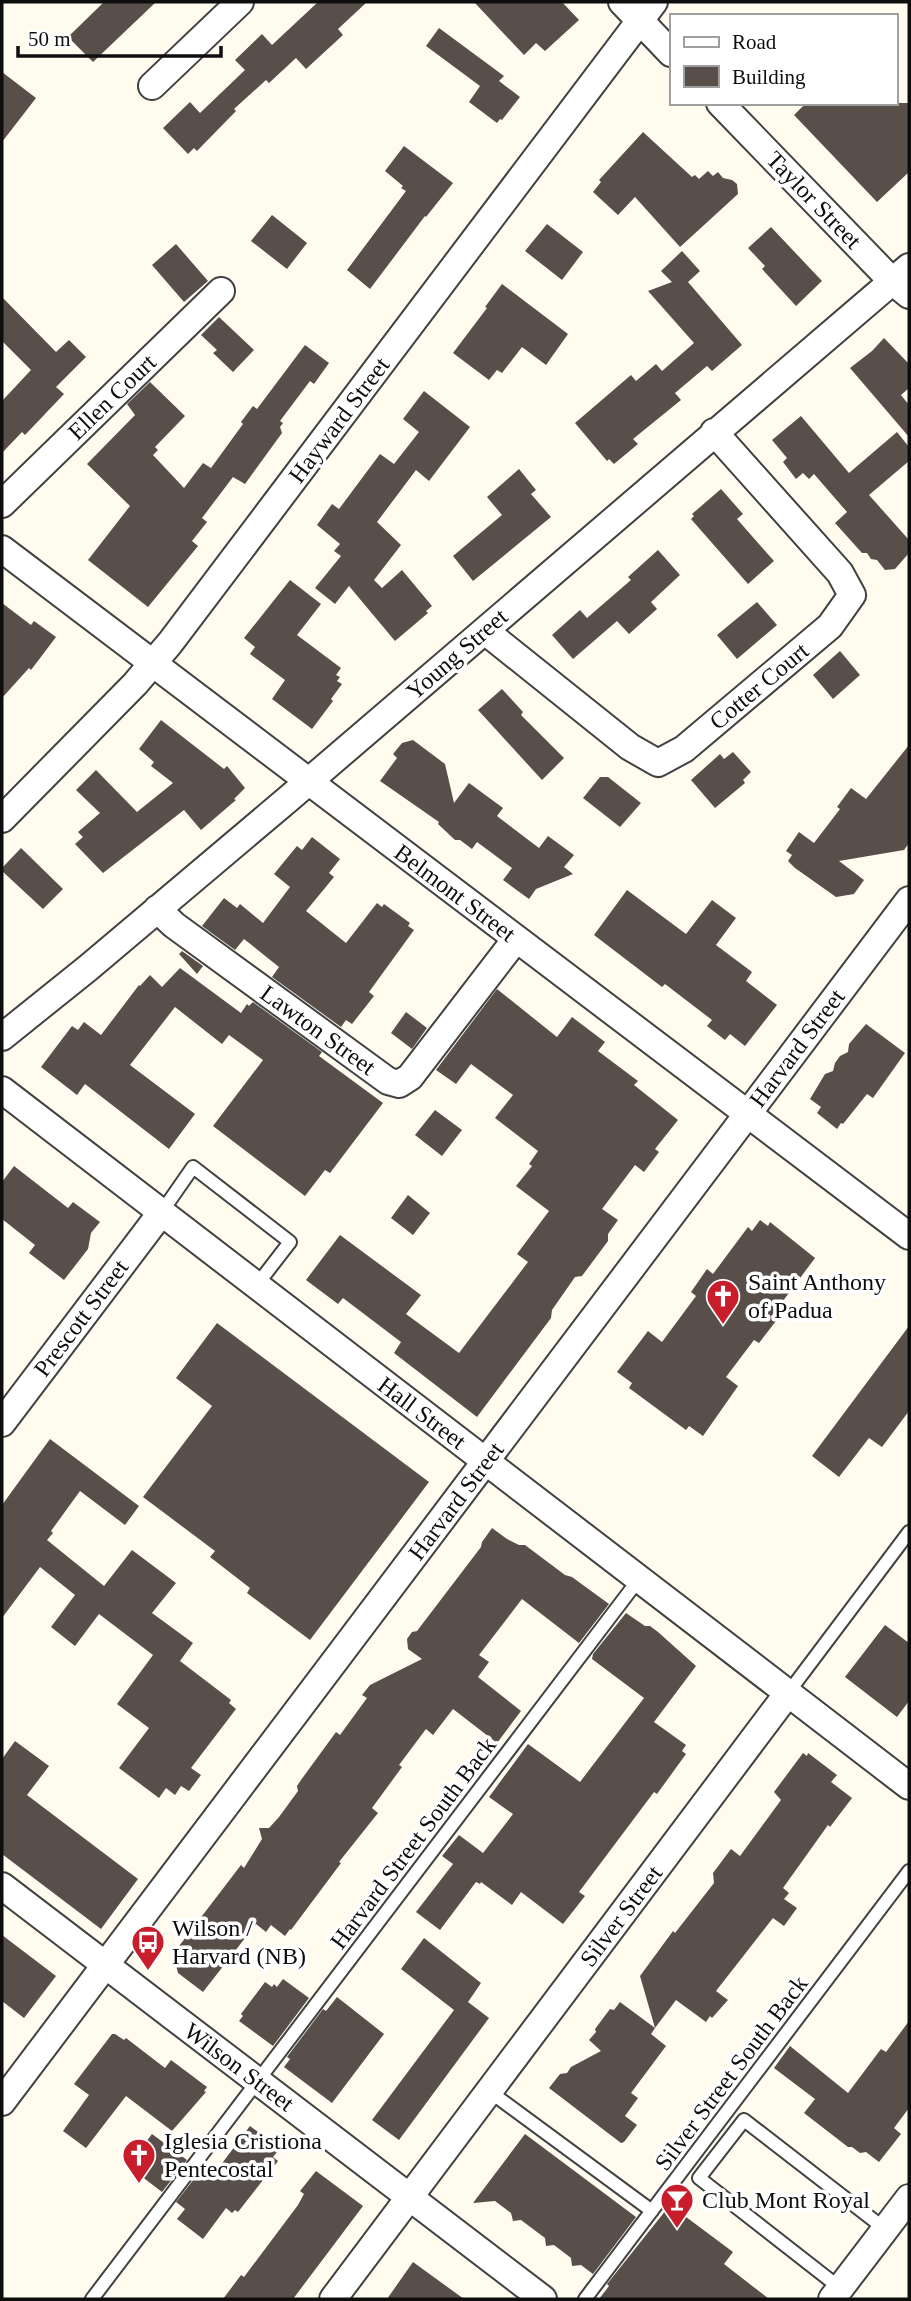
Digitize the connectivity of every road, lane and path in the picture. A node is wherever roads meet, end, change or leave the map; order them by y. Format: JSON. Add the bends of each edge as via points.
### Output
{"nodes":[{"id":1,"x":240,"y":2,"type":"edge"},
{"id":2,"x":639,"y":8,"type":"edge"},
{"id":3,"x":670,"y":52,"type":"edge"},
{"id":4,"x":152,"y":86,"type":"dead end"},
{"id":5,"x":722,"y":105,"type":"edge"},
{"id":6,"x":904,"y":281,"type":"edge"},
{"id":7,"x":222,"y":291,"type":"dead end"},
{"id":8,"x":714,"y":432,"type":"junction"},
{"id":9,"x":2,"y":504,"type":"edge"},
{"id":10,"x":2,"y":549,"type":"edge"},
{"id":11,"x":485,"y":631,"type":"junction"},
{"id":12,"x":153,"y":664,"type":"junction"},
{"id":13,"x":308,"y":781,"type":"junction"},
{"id":14,"x":2,"y":819,"type":"edge"},
{"id":15,"x":909,"y":900,"type":"edge"},
{"id":16,"x":157,"y":909,"type":"junction"},
{"id":17,"x":516,"y":939,"type":"junction"},
{"id":18,"x":2,"y":1037,"type":"edge"},
{"id":19,"x":2,"y":1090,"type":"edge"},
{"id":20,"x":747,"y":1114,"type":"junction"},
{"id":21,"x":161,"y":1213,"type":"junction"},
{"id":22,"x":909,"y":1236,"type":"edge"},
{"id":23,"x":256,"y":1287,"type":"junction"},
{"id":24,"x":2,"y":1423,"type":"edge"},
{"id":25,"x":486,"y":1461,"type":"junction"},
{"id":26,"x":909,"y":1532,"type":"edge"},
{"id":27,"x":639,"y":1579,"type":"junction"},
{"id":28,"x":788,"y":1693,"type":"junction"},
{"id":29,"x":908,"y":1781,"type":"edge"},
{"id":30,"x":909,"y":1871,"type":"edge"},
{"id":31,"x":2,"y":1886,"type":"edge"},
{"id":32,"x":106,"y":1965,"type":"junction"},
{"id":33,"x":258,"y":2081,"type":"junction"},
{"id":34,"x":489,"y":2091,"type":"junction"},
{"id":35,"x":2,"y":2102,"type":"edge"},
{"id":36,"x":410,"y":2197,"type":"junction"},
{"id":37,"x":909,"y":2198,"type":"edge"},
{"id":38,"x":652,"y":2211,"type":"junction"},
{"id":39,"x":885,"y":2230,"type":"junction"},
{"id":40,"x":836,"y":2294,"type":"edge"},
{"id":41,"x":92,"y":2299,"type":"edge"},
{"id":42,"x":333,"y":2299,"type":"edge"},
{"id":43,"x":543,"y":2299,"type":"edge"},
{"id":44,"x":585,"y":2299,"type":"edge"}],
"edges":[{"from":1,"to":4,"type":"street"},
{"from":2,"to":3,"type":"street"},
{"from":2,"to":12,"type":"street","name":"Hayward Street"},
{"from":5,"to":6,"type":"street","name":"Taylor Street"},
{"from":6,"to":8,"type":"street","name":"Young Street"},
{"from":7,"to":9,"type":"street","name":"Ellen Court"},
{"from":8,"to":11,"type":"street","name":"Young Street"},
{"from":8,"to":11,"type":"street","name":"Cotter Court","via":[[840,573],[852,595],[830,626],[684,750],[658,763],[630,747]]},
{"from":10,"to":12,"type":"street","name":"Belmont Street"},
{"from":11,"to":13,"type":"street","name":"Young Street"},
{"from":12,"to":13,"type":"street","name":"Belmont Street"},
{"from":12,"to":14,"type":"street","name":"Hayward Street"},
{"from":13,"to":16,"type":"street","name":"Young Street"},
{"from":13,"to":17,"type":"street","name":"Belmont Street"},
{"from":15,"to":20,"type":"street","name":"Harvard Street"},
{"from":16,"to":17,"type":"street","name":"Lawton Street","via":[[388,1081],[399,1084],[410,1077]]},
{"from":16,"to":18,"type":"street","name":"Young Street"},
{"from":17,"to":20,"type":"street","name":"Belmont Street"},
{"from":19,"to":21,"type":"street","name":"Hall Street"},
{"from":20,"to":22,"type":"street","name":"Belmont Street"},
{"from":20,"to":25,"type":"street","name":"Harvard Street"},
{"from":21,"to":23,"type":"street","name":"Hall Street"},
{"from":21,"to":23,"type":"lane","via":[[193,1167],[204,1175],[290,1242]]},
{"from":21,"to":24,"type":"street","name":"Prescott Street"},
{"from":23,"to":25,"type":"street","name":"Hall Street"},
{"from":25,"to":27,"type":"street","name":"Hall Street"},
{"from":25,"to":32,"type":"street","name":"Harvard Street"},
{"from":26,"to":28,"type":"lane","name":"Silver Street"},
{"from":27,"to":28,"type":"street","name":"Hall Street"},
{"from":27,"to":33,"type":"lane","name":"Harvard Street South Back"},
{"from":28,"to":29,"type":"street","name":"Hall Street"},
{"from":28,"to":34,"type":"street","name":"Silver Street"},
{"from":30,"to":38,"type":"lane","name":"Silver Street South Back"},
{"from":31,"to":32,"type":"street","name":"Wilson Street"},
{"from":32,"to":33,"type":"street","name":"Wilson Street"},
{"from":32,"to":35,"type":"street","name":"Harvard Street"},
{"from":33,"to":36,"type":"street","name":"Wilson Street"},
{"from":33,"to":41,"type":"lane","name":"Harvard Street South Back"},
{"from":34,"to":36,"type":"street","name":"Silver Street"},
{"from":34,"to":38,"type":"lane"},
{"from":36,"to":42,"type":"street","name":"Silver Street"},
{"from":36,"to":43,"type":"street","name":"Wilson Street"},
{"from":37,"to":39,"type":"street"},
{"from":38,"to":44,"type":"lane","name":"Silver Street South Back"},
{"from":39,"to":40,"type":"street"},
{"from":39,"to":40,"type":"lane","via":[[744,2120],[699,2178]]}]}
